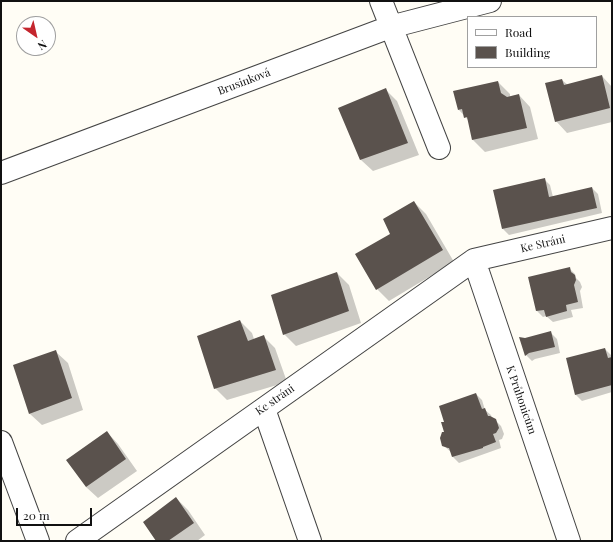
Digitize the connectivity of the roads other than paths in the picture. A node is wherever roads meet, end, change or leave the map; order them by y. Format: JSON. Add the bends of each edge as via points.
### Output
{"nodes":[{"id":1,"x":381,"y":1,"type":"edge"},
{"id":2,"x":490,"y":1,"type":"edge"},
{"id":3,"x":390,"y":27,"type":"junction"},
{"id":4,"x":439,"y":148,"type":"dead end"},
{"id":5,"x":1,"y":173,"type":"edge"},
{"id":6,"x":612,"y":228,"type":"edge"},
{"id":7,"x":474,"y":260,"type":"junction"},
{"id":8,"x":264,"y":408,"type":"junction"},
{"id":9,"x":1,"y":442,"type":"edge"},
{"id":10,"x":38,"y":541,"type":"edge"},
{"id":11,"x":77,"y":541,"type":"edge"},
{"id":12,"x":310,"y":541,"type":"edge"},
{"id":13,"x":569,"y":541,"type":"edge"}],
"edges":[{"from":1,"to":3,"type":"street"},
{"from":2,"to":3,"type":"street","name":"Brusinková"},
{"from":3,"to":4,"type":"street"},
{"from":3,"to":5,"type":"street","name":"Brusinková"},
{"from":6,"to":7,"type":"street","name":"Ke Stráni"},
{"from":7,"to":8,"type":"street","name":"Ke stráni"},
{"from":7,"to":13,"type":"street","name":"K Průhonicům"},
{"from":8,"to":11,"type":"street","name":"Ke stráni"},
{"from":8,"to":12,"type":"street"},
{"from":9,"to":10,"type":"street"}]}
